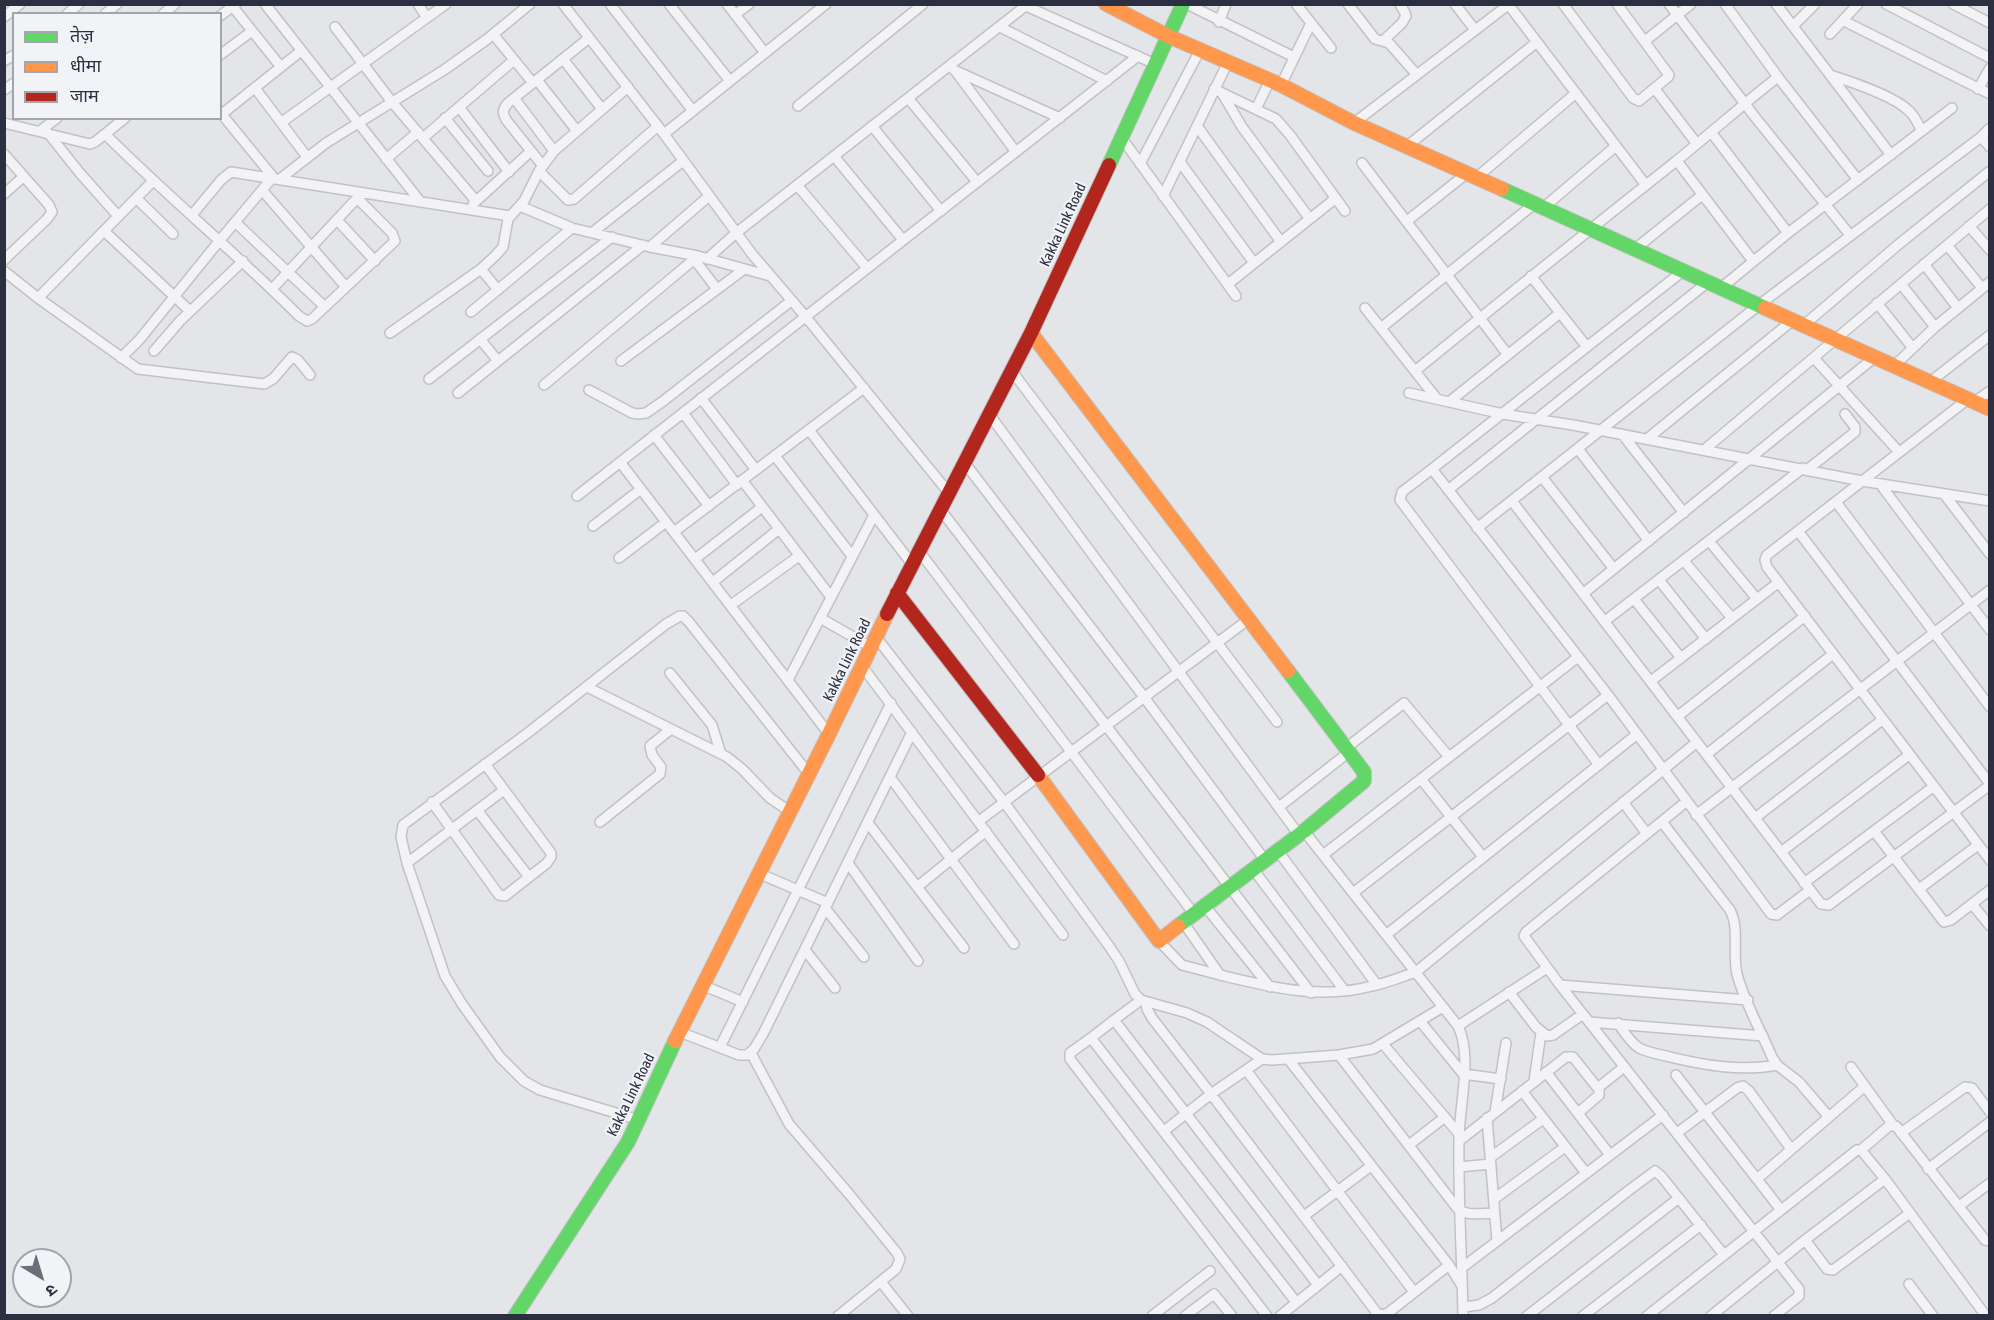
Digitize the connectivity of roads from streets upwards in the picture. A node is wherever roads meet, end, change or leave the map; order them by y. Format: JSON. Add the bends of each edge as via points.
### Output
{"nodes":[{"id":1,"x":20,"y":4,"type":"edge"},
{"id":2,"x":265,"y":4,"type":"edge"},
{"id":3,"x":418,"y":4,"type":"edge"},
{"id":4,"x":446,"y":4,"type":"edge"},
{"id":5,"x":530,"y":4,"type":"edge"},
{"id":6,"x":564,"y":4,"type":"edge"},
{"id":7,"x":610,"y":4,"type":"edge"},
{"id":8,"x":669,"y":4,"type":"edge"},
{"id":9,"x":727,"y":4,"type":"edge"},
{"id":10,"x":749,"y":4,"type":"edge"},
{"id":11,"x":923,"y":4,"type":"edge"},
{"id":12,"x":1185,"y":4,"type":"edge"},
{"id":13,"x":1226,"y":4,"type":"edge"},
{"id":14,"x":1296,"y":4,"type":"edge"},
{"id":15,"x":1348,"y":4,"type":"edge"},
{"id":16,"x":1400,"y":4,"type":"edge"},
{"id":17,"x":1455,"y":4,"type":"edge"},
{"id":18,"x":1563,"y":4,"type":"edge"},
{"id":19,"x":1617,"y":4,"type":"edge"},
{"id":20,"x":1669,"y":4,"type":"edge"},
{"id":21,"x":1691,"y":4,"type":"edge"},
{"id":22,"x":1725,"y":4,"type":"edge"},
{"id":23,"x":1776,"y":4,"type":"edge"},
{"id":24,"x":1815,"y":4,"type":"edge"},
{"id":25,"x":1858,"y":4,"type":"edge"},
{"id":26,"x":1886,"y":4,"type":"edge"},
{"id":27,"x":1953,"y":4,"type":"edge"},
{"id":28,"x":1027,"y":5,"type":"edge"},
{"id":29,"x":1508,"y":5,"type":"edge"},
{"id":30,"x":234,"y":6,"type":"edge"},
{"id":31,"x":821,"y":6,"type":"edge"},
{"id":32,"x":1114,"y":6,"type":"edge"},
{"id":33,"x":735,"y":15,"type":"junction"},
{"id":34,"x":1677,"y":15,"type":"junction"},
{"id":35,"x":4,"y":16,"type":"edge"},
{"id":36,"x":428,"y":18,"type":"junction"},
{"id":37,"x":1844,"y":21,"type":"junction"},
{"id":38,"x":1219,"y":22,"type":"junction"},
{"id":39,"x":1311,"y":23,"type":"junction"},
{"id":40,"x":1989,"y":23,"type":"edge"},
{"id":41,"x":1793,"y":26,"type":"junction"},
{"id":42,"x":335,"y":27,"type":"dead end"},
{"id":43,"x":1000,"y":27,"type":"junction"},
{"id":44,"x":1475,"y":30,"type":"junction"},
{"id":45,"x":252,"y":31,"type":"junction"},
{"id":46,"x":494,"y":34,"type":"junction"},
{"id":47,"x":1830,"y":34,"type":"dead end"},
{"id":48,"x":1168,"y":36,"type":"junction"},
{"id":49,"x":589,"y":38,"type":"junction"},
{"id":50,"x":1383,"y":41,"type":"junction"},
{"id":51,"x":1645,"y":41,"type":"junction"},
{"id":52,"x":1537,"y":42,"type":"junction"},
{"id":53,"x":1330,"y":48,"type":"dead end"},
{"id":54,"x":1200,"y":50,"type":"junction"},
{"id":55,"x":301,"y":51,"type":"junction"},
{"id":56,"x":765,"y":53,"type":"junction"},
{"id":57,"x":222,"y":54,"type":"edge"},
{"id":58,"x":1138,"y":56,"type":"junction"},
{"id":59,"x":1294,"y":57,"type":"junction"},
{"id":60,"x":1989,"y":58,"type":"edge"},
{"id":61,"x":563,"y":59,"type":"junction"},
{"id":62,"x":514,"y":60,"type":"junction"},
{"id":63,"x":1228,"y":62,"type":"junction"},
{"id":64,"x":363,"y":64,"type":"junction"},
{"id":65,"x":1155,"y":64,"type":"junction"},
{"id":66,"x":281,"y":67,"type":"junction"},
{"id":67,"x":952,"y":68,"type":"junction"},
{"id":68,"x":1989,"y":68,"type":"edge"},
{"id":69,"x":1417,"y":75,"type":"junction"},
{"id":70,"x":1830,"y":75,"type":"junction"},
{"id":71,"x":1778,"y":77,"type":"junction"},
{"id":72,"x":535,"y":81,"type":"junction"},
{"id":73,"x":730,"y":81,"type":"junction"},
{"id":74,"x":1107,"y":81,"type":"junction"},
{"id":75,"x":1275,"y":83,"type":"junction"},
{"id":76,"x":628,"y":87,"type":"junction"},
{"id":77,"x":255,"y":88,"type":"junction"},
{"id":78,"x":330,"y":89,"type":"junction"},
{"id":79,"x":1655,"y":89,"type":"junction"},
{"id":80,"x":1978,"y":89,"type":"junction"},
{"id":81,"x":1218,"y":91,"type":"junction"},
{"id":82,"x":1576,"y":93,"type":"junction"},
{"id":83,"x":1989,"y":94,"type":"edge"},
{"id":84,"x":514,"y":98,"type":"junction"},
{"id":85,"x":908,"y":98,"type":"junction"},
{"id":86,"x":392,"y":102,"type":"junction"},
{"id":87,"x":1744,"y":103,"type":"junction"},
{"id":88,"x":798,"y":106,"type":"dead end"},
{"id":89,"x":459,"y":107,"type":"junction"},
{"id":90,"x":1256,"y":108,"type":"junction"},
{"id":91,"x":1952,"y":108,"type":"dead end"},
{"id":92,"x":602,"y":109,"type":"junction"},
{"id":93,"x":693,"y":111,"type":"junction"},
{"id":94,"x":222,"y":112,"type":"edge"},
{"id":95,"x":222,"y":114,"type":"edge"},
{"id":96,"x":446,"y":118,"type":"junction"},
{"id":97,"x":1060,"y":118,"type":"junction"},
{"id":98,"x":25,"y":120,"type":"edge"},
{"id":99,"x":55,"y":120,"type":"edge"},
{"id":100,"x":122,"y":120,"type":"edge"},
{"id":101,"x":282,"y":122,"type":"junction"},
{"id":102,"x":4,"y":123,"type":"edge"},
{"id":103,"x":357,"y":123,"type":"junction"},
{"id":104,"x":1354,"y":123,"type":"junction"},
{"id":105,"x":18,"y":126,"type":"junction"},
{"id":106,"x":872,"y":126,"type":"junction"},
{"id":107,"x":1197,"y":126,"type":"junction"},
{"id":108,"x":1989,"y":128,"type":"edge"},
{"id":109,"x":661,"y":130,"type":"junction"},
{"id":110,"x":1921,"y":130,"type":"junction"},
{"id":111,"x":577,"y":131,"type":"junction"},
{"id":112,"x":44,"y":132,"type":"junction"},
{"id":113,"x":1711,"y":132,"type":"junction"},
{"id":114,"x":105,"y":134,"type":"junction"},
{"id":115,"x":420,"y":135,"type":"junction"},
{"id":116,"x":1121,"y":137,"type":"junction"},
{"id":117,"x":1981,"y":137,"type":"junction"},
{"id":118,"x":1696,"y":144,"type":"junction"},
{"id":119,"x":1616,"y":146,"type":"junction"},
{"id":120,"x":1406,"y":147,"type":"junction"},
{"id":121,"x":1989,"y":147,"type":"edge"},
{"id":122,"x":554,"y":151,"type":"junction"},
{"id":123,"x":531,"y":152,"type":"junction"},
{"id":124,"x":1016,"y":152,"type":"junction"},
{"id":125,"x":4,"y":154,"type":"edge"},
{"id":126,"x":1891,"y":155,"type":"junction"},
{"id":127,"x":834,"y":156,"type":"junction"},
{"id":128,"x":308,"y":157,"type":"junction"},
{"id":129,"x":386,"y":159,"type":"junction"},
{"id":130,"x":683,"y":161,"type":"junction"},
{"id":131,"x":1677,"y":161,"type":"junction"},
{"id":132,"x":1180,"y":162,"type":"junction"},
{"id":133,"x":1362,"y":163,"type":"dead end"},
{"id":134,"x":1140,"y":164,"type":"junction"},
{"id":135,"x":541,"y":168,"type":"junction"},
{"id":136,"x":488,"y":171,"type":"dead end"},
{"id":137,"x":1989,"y":171,"type":"edge"},
{"id":138,"x":509,"y":172,"type":"junction"},
{"id":139,"x":1471,"y":176,"type":"junction"},
{"id":140,"x":23,"y":177,"type":"junction"},
{"id":141,"x":277,"y":178,"type":"junction"},
{"id":142,"x":1858,"y":180,"type":"junction"},
{"id":143,"x":153,"y":181,"type":"junction"},
{"id":144,"x":977,"y":182,"type":"junction"},
{"id":145,"x":1645,"y":184,"type":"junction"},
{"id":146,"x":797,"y":185,"type":"junction"},
{"id":147,"x":262,"y":190,"type":"junction"},
{"id":148,"x":4,"y":194,"type":"edge"},
{"id":149,"x":1702,"y":195,"type":"junction"},
{"id":150,"x":359,"y":196,"type":"junction"},
{"id":151,"x":709,"y":196,"type":"junction"},
{"id":152,"x":1163,"y":196,"type":"junction"},
{"id":153,"x":136,"y":198,"type":"junction"},
{"id":154,"x":1336,"y":198,"type":"junction"},
{"id":155,"x":419,"y":200,"type":"junction"},
{"id":156,"x":476,"y":201,"type":"junction"},
{"id":157,"x":1826,"y":205,"type":"junction"},
{"id":158,"x":520,"y":206,"type":"junction"},
{"id":159,"x":1538,"y":206,"type":"junction"},
{"id":160,"x":468,"y":209,"type":"junction"},
{"id":161,"x":1989,"y":209,"type":"edge"},
{"id":162,"x":941,"y":211,"type":"junction"},
{"id":163,"x":1345,"y":211,"type":"dead end"},
{"id":164,"x":192,"y":215,"type":"junction"},
{"id":165,"x":118,"y":216,"type":"junction"},
{"id":166,"x":510,"y":216,"type":"junction"},
{"id":167,"x":1310,"y":219,"type":"junction"},
{"id":168,"x":337,"y":220,"type":"junction"},
{"id":169,"x":1407,"y":221,"type":"junction"},
{"id":170,"x":235,"y":222,"type":"junction"},
{"id":171,"x":1969,"y":226,"type":"junction"},
{"id":172,"x":572,"y":228,"type":"junction"},
{"id":173,"x":1589,"y":229,"type":"junction"},
{"id":174,"x":104,"y":231,"type":"junction"},
{"id":175,"x":593,"y":232,"type":"junction"},
{"id":176,"x":736,"y":233,"type":"junction"},
{"id":177,"x":1788,"y":233,"type":"junction"},
{"id":178,"x":173,"y":234,"type":"dead end"},
{"id":179,"x":1850,"y":235,"type":"junction"},
{"id":180,"x":612,"y":237,"type":"junction"},
{"id":181,"x":220,"y":240,"type":"junction"},
{"id":182,"x":903,"y":240,"type":"junction"},
{"id":183,"x":1281,"y":242,"type":"junction"},
{"id":184,"x":1947,"y":245,"type":"junction"},
{"id":185,"x":647,"y":246,"type":"junction"},
{"id":186,"x":311,"y":248,"type":"junction"},
{"id":187,"x":1635,"y":249,"type":"junction"},
{"id":188,"x":1989,"y":250,"type":"edge"},
{"id":189,"x":700,"y":258,"type":"junction"},
{"id":190,"x":4,"y":260,"type":"edge"},
{"id":191,"x":243,"y":261,"type":"junction"},
{"id":192,"x":375,"y":261,"type":"junction"},
{"id":193,"x":1753,"y":261,"type":"junction"},
{"id":194,"x":1254,"y":263,"type":"junction"},
{"id":195,"x":1924,"y":264,"type":"junction"},
{"id":196,"x":867,"y":268,"type":"junction"},
{"id":197,"x":481,"y":269,"type":"junction"},
{"id":198,"x":743,"y":270,"type":"junction"},
{"id":199,"x":4,"y":271,"type":"edge"},
{"id":200,"x":1683,"y":271,"type":"junction"},
{"id":201,"x":288,"y":272,"type":"junction"},
{"id":202,"x":1447,"y":274,"type":"junction"},
{"id":203,"x":770,"y":276,"type":"junction"},
{"id":204,"x":1531,"y":276,"type":"junction"},
{"id":205,"x":1228,"y":284,"type":"junction"},
{"id":206,"x":1901,"y":284,"type":"junction"},
{"id":207,"x":1714,"y":285,"type":"junction"},
{"id":208,"x":1986,"y":285,"type":"edge"},
{"id":209,"x":346,"y":288,"type":"junction"},
{"id":210,"x":272,"y":289,"type":"junction"},
{"id":211,"x":717,"y":289,"type":"junction"},
{"id":212,"x":498,"y":290,"type":"junction"},
{"id":213,"x":174,"y":296,"type":"junction"},
{"id":214,"x":1236,"y":296,"type":"dead end"},
{"id":215,"x":38,"y":298,"type":"junction"},
{"id":216,"x":791,"y":301,"type":"junction"},
{"id":217,"x":1877,"y":303,"type":"junction"},
{"id":218,"x":1760,"y":305,"type":"junction"},
{"id":219,"x":325,"y":307,"type":"junction"},
{"id":220,"x":1365,"y":308,"type":"dead end"},
{"id":221,"x":1958,"y":308,"type":"junction"},
{"id":222,"x":190,"y":312,"type":"junction"},
{"id":223,"x":471,"y":312,"type":"dead end"},
{"id":224,"x":1560,"y":313,"type":"junction"},
{"id":225,"x":806,"y":316,"type":"junction"},
{"id":226,"x":1480,"y":318,"type":"junction"},
{"id":227,"x":1799,"y":323,"type":"junction"},
{"id":228,"x":1935,"y":327,"type":"junction"},
{"id":229,"x":1381,"y":328,"type":"junction"},
{"id":230,"x":390,"y":333,"type":"dead end"},
{"id":231,"x":1031,"y":333,"type":"junction"},
{"id":232,"x":1989,"y":335,"type":"edge"},
{"id":233,"x":480,"y":339,"type":"junction"},
{"id":234,"x":1834,"y":339,"type":"junction"},
{"id":235,"x":1912,"y":346,"type":"junction"},
{"id":236,"x":1587,"y":347,"type":"junction"},
{"id":237,"x":154,"y":351,"type":"dead end"},
{"id":238,"x":1508,"y":355,"type":"junction"},
{"id":239,"x":1875,"y":357,"type":"junction"},
{"id":240,"x":121,"y":358,"type":"junction"},
{"id":241,"x":1814,"y":358,"type":"junction"},
{"id":242,"x":498,"y":361,"type":"junction"},
{"id":243,"x":621,"y":361,"type":"dead end"},
{"id":244,"x":1894,"y":366,"type":"junction"},
{"id":245,"x":1011,"y":370,"type":"junction"},
{"id":246,"x":1415,"y":370,"type":"junction"},
{"id":247,"x":310,"y":375,"type":"dead end"},
{"id":248,"x":429,"y":379,"type":"dead end"},
{"id":249,"x":1930,"y":382,"type":"junction"},
{"id":250,"x":544,"y":385,"type":"dead end"},
{"id":251,"x":1840,"y":385,"type":"junction"},
{"id":252,"x":864,"y":388,"type":"junction"},
{"id":253,"x":588,"y":390,"type":"dead end"},
{"id":254,"x":1989,"y":391,"type":"edge"},
{"id":255,"x":458,"y":393,"type":"dead end"},
{"id":256,"x":1409,"y":393,"type":"dead end"},
{"id":257,"x":701,"y":398,"type":"junction"},
{"id":258,"x":1437,"y":399,"type":"junction"},
{"id":259,"x":1971,"y":401,"type":"junction"},
{"id":260,"x":1449,"y":402,"type":"junction"},
{"id":261,"x":1989,"y":409,"type":"edge"},
{"id":262,"x":683,"y":413,"type":"junction"},
{"id":263,"x":989,"y":414,"type":"junction"},
{"id":264,"x":1503,"y":414,"type":"junction"},
{"id":265,"x":1845,"y":414,"type":"dead end"},
{"id":266,"x":1537,"y":419,"type":"junction"},
{"id":267,"x":809,"y":430,"type":"junction"},
{"id":268,"x":1602,"y":430,"type":"junction"},
{"id":269,"x":1622,"y":434,"type":"junction"},
{"id":270,"x":654,"y":435,"type":"junction"},
{"id":271,"x":1647,"y":439,"type":"junction"},
{"id":272,"x":1578,"y":449,"type":"junction"},
{"id":273,"x":1704,"y":450,"type":"junction"},
{"id":274,"x":1899,"y":452,"type":"junction"},
{"id":275,"x":775,"y":456,"type":"junction"},
{"id":276,"x":1751,"y":459,"type":"junction"},
{"id":277,"x":620,"y":462,"type":"junction"},
{"id":278,"x":964,"y":462,"type":"junction"},
{"id":279,"x":1432,"y":469,"type":"junction"},
{"id":280,"x":1805,"y":469,"type":"junction"},
{"id":281,"x":756,"y":470,"type":"junction"},
{"id":282,"x":1542,"y":477,"type":"junction"},
{"id":283,"x":1862,"y":481,"type":"junction"},
{"id":284,"x":740,"y":482,"type":"junction"},
{"id":285,"x":1880,"y":484,"type":"junction"},
{"id":286,"x":641,"y":489,"type":"junction"},
{"id":287,"x":1448,"y":490,"type":"junction"},
{"id":288,"x":949,"y":493,"type":"junction"},
{"id":289,"x":1944,"y":494,"type":"junction"},
{"id":290,"x":577,"y":496,"type":"dead end"},
{"id":291,"x":1512,"y":501,"type":"junction"},
{"id":292,"x":1989,"y":501,"type":"edge"},
{"id":293,"x":1836,"y":502,"type":"junction"},
{"id":294,"x":709,"y":506,"type":"junction"},
{"id":295,"x":762,"y":507,"type":"junction"},
{"id":296,"x":940,"y":509,"type":"junction"},
{"id":297,"x":1684,"y":513,"type":"junction"},
{"id":298,"x":874,"y":515,"type":"junction"},
{"id":299,"x":666,"y":522,"type":"junction"},
{"id":300,"x":593,"y":526,"type":"dead end"},
{"id":301,"x":1477,"y":528,"type":"junction"},
{"id":302,"x":779,"y":529,"type":"junction"},
{"id":303,"x":1798,"y":531,"type":"junction"},
{"id":304,"x":674,"y":532,"type":"junction"},
{"id":305,"x":1649,"y":541,"type":"junction"},
{"id":306,"x":1709,"y":541,"type":"junction"},
{"id":307,"x":919,"y":551,"type":"junction"},
{"id":308,"x":1989,"y":554,"type":"edge"},
{"id":309,"x":799,"y":556,"type":"junction"},
{"id":310,"x":852,"y":556,"type":"junction"},
{"id":311,"x":619,"y":558,"type":"dead end"},
{"id":312,"x":695,"y":559,"type":"junction"},
{"id":313,"x":1684,"y":561,"type":"junction"},
{"id":314,"x":912,"y":564,"type":"junction"},
{"id":315,"x":1614,"y":569,"type":"junction"},
{"id":316,"x":1659,"y":580,"type":"junction"},
{"id":317,"x":712,"y":582,"type":"junction"},
{"id":318,"x":1779,"y":582,"type":"junction"},
{"id":319,"x":1989,"y":590,"type":"edge"},
{"id":320,"x":897,"y":593,"type":"junction"},
{"id":321,"x":1584,"y":593,"type":"junction"},
{"id":322,"x":831,"y":597,"type":"junction"},
{"id":323,"x":1634,"y":599,"type":"junction"},
{"id":324,"x":1757,"y":599,"type":"junction"},
{"id":325,"x":730,"y":605,"type":"junction"},
{"id":326,"x":1970,"y":605,"type":"junction"},
{"id":327,"x":1804,"y":616,"type":"junction"},
{"id":328,"x":820,"y":618,"type":"junction"},
{"id":329,"x":1732,"y":618,"type":"junction"},
{"id":330,"x":1249,"y":619,"type":"junction"},
{"id":331,"x":1605,"y":621,"type":"junction"},
{"id":332,"x":1989,"y":630,"type":"edge"},
{"id":333,"x":1934,"y":634,"type":"junction"},
{"id":334,"x":1706,"y":639,"type":"junction"},
{"id":335,"x":874,"y":642,"type":"junction"},
{"id":336,"x":1217,"y":642,"type":"junction"},
{"id":337,"x":1833,"y":654,"type":"junction"},
{"id":338,"x":1578,"y":657,"type":"junction"},
{"id":339,"x":1681,"y":658,"type":"junction"},
{"id":340,"x":1896,"y":662,"type":"junction"},
{"id":341,"x":862,"y":666,"type":"junction"},
{"id":342,"x":1180,"y":670,"type":"junction"},
{"id":343,"x":670,"y":673,"type":"dead end"},
{"id":344,"x":788,"y":680,"type":"junction"},
{"id":345,"x":1651,"y":681,"type":"junction"},
{"id":346,"x":1540,"y":686,"type":"junction"},
{"id":347,"x":587,"y":687,"type":"junction"},
{"id":348,"x":1860,"y":690,"type":"junction"},
{"id":349,"x":1608,"y":695,"type":"junction"},
{"id":350,"x":1144,"y":697,"type":"junction"},
{"id":351,"x":891,"y":703,"type":"junction"},
{"id":352,"x":1989,"y":707,"type":"edge"},
{"id":353,"x":1678,"y":716,"type":"junction"},
{"id":354,"x":1882,"y":720,"type":"junction"},
{"id":355,"x":1277,"y":722,"type":"dead end"},
{"id":356,"x":1570,"y":725,"type":"junction"},
{"id":357,"x":1106,"y":726,"type":"junction"},
{"id":358,"x":671,"y":729,"type":"junction"},
{"id":359,"x":912,"y":732,"type":"junction"},
{"id":360,"x":829,"y":734,"type":"junction"},
{"id":361,"x":1636,"y":735,"type":"junction"},
{"id":362,"x":1697,"y":742,"type":"junction"},
{"id":363,"x":1347,"y":750,"type":"junction"},
{"id":364,"x":1071,"y":752,"type":"junction"},
{"id":365,"x":721,"y":754,"type":"junction"},
{"id":366,"x":1707,"y":754,"type":"junction"},
{"id":367,"x":1909,"y":755,"type":"junction"},
{"id":368,"x":1449,"y":757,"type":"junction"},
{"id":369,"x":485,"y":764,"type":"junction"},
{"id":370,"x":1599,"y":765,"type":"junction"},
{"id":371,"x":1662,"y":770,"type":"junction"},
{"id":372,"x":809,"y":774,"type":"junction"},
{"id":373,"x":1039,"y":776,"type":"junction"},
{"id":374,"x":890,"y":777,"type":"junction"},
{"id":375,"x":1421,"y":779,"type":"junction"},
{"id":376,"x":1989,"y":785,"type":"edge"},
{"id":377,"x":1732,"y":787,"type":"junction"},
{"id":378,"x":1933,"y":787,"type":"junction"},
{"id":379,"x":504,"y":790,"type":"junction"},
{"id":380,"x":1687,"y":801,"type":"junction"},
{"id":381,"x":432,"y":802,"type":"junction"},
{"id":382,"x":1004,"y":802,"type":"junction"},
{"id":383,"x":1623,"y":802,"type":"junction"},
{"id":384,"x":1279,"y":807,"type":"junction"},
{"id":385,"x":477,"y":810,"type":"junction"},
{"id":386,"x":789,"y":811,"type":"junction"},
{"id":387,"x":1953,"y":812,"type":"junction"},
{"id":388,"x":1696,"y":815,"type":"junction"},
{"id":389,"x":1451,"y":817,"type":"junction"},
{"id":390,"x":1755,"y":818,"type":"junction"},
{"id":391,"x":979,"y":821,"type":"junction"},
{"id":392,"x":600,"y":822,"type":"dead end"},
{"id":393,"x":1662,"y":822,"type":"junction"},
{"id":394,"x":868,"y":823,"type":"junction"},
{"id":395,"x":452,"y":830,"type":"junction"},
{"id":396,"x":986,"y":831,"type":"junction"},
{"id":397,"x":1874,"y":831,"type":"junction"},
{"id":398,"x":1302,"y":833,"type":"junction"},
{"id":399,"x":1647,"y":834,"type":"junction"},
{"id":400,"x":1978,"y":845,"type":"junction"},
{"id":401,"x":1278,"y":851,"type":"junction"},
{"id":402,"x":1781,"y":852,"type":"junction"},
{"id":403,"x":1323,"y":855,"type":"junction"},
{"id":404,"x":1483,"y":857,"type":"junction"},
{"id":405,"x":1894,"y":857,"type":"junction"},
{"id":406,"x":951,"y":860,"type":"junction"},
{"id":407,"x":1989,"y":860,"type":"edge"},
{"id":408,"x":1265,"y":861,"type":"junction"},
{"id":409,"x":848,"y":862,"type":"junction"},
{"id":410,"x":407,"y":863,"type":"junction"},
{"id":411,"x":1253,"y":869,"type":"junction"},
{"id":412,"x":758,"y":873,"type":"junction"},
{"id":413,"x":529,"y":877,"type":"junction"},
{"id":414,"x":1807,"y":886,"type":"junction"},
{"id":415,"x":917,"y":887,"type":"junction"},
{"id":416,"x":1229,"y":888,"type":"junction"},
{"id":417,"x":1919,"y":889,"type":"junction"},
{"id":418,"x":797,"y":890,"type":"junction"},
{"id":419,"x":1989,"y":891,"type":"edge"},
{"id":420,"x":1353,"y":893,"type":"junction"},
{"id":421,"x":1972,"y":904,"type":"junction"},
{"id":422,"x":827,"y":906,"type":"junction"},
{"id":423,"x":1194,"y":914,"type":"junction"},
{"id":424,"x":1989,"y":926,"type":"edge"},
{"id":425,"x":1064,"y":935,"type":"dead end"},
{"id":426,"x":1386,"y":935,"type":"junction"},
{"id":427,"x":1159,"y":941,"type":"junction"},
{"id":428,"x":1014,"y":944,"type":"dead end"},
{"id":429,"x":964,"y":948,"type":"dead end"},
{"id":430,"x":805,"y":950,"type":"junction"},
{"id":431,"x":864,"y":957,"type":"dead end"},
{"id":432,"x":918,"y":961,"type":"dead end"},
{"id":433,"x":1547,"y":968,"type":"junction"},
{"id":434,"x":1416,"y":972,"type":"junction"},
{"id":435,"x":1220,"y":975,"type":"junction"},
{"id":436,"x":1377,"y":985,"type":"junction"},
{"id":437,"x":1560,"y":985,"type":"junction"},
{"id":438,"x":702,"y":986,"type":"junction"},
{"id":439,"x":1270,"y":987,"type":"junction"},
{"id":440,"x":835,"y":988,"type":"dead end"},
{"id":441,"x":1344,"y":990,"type":"junction"},
{"id":442,"x":1509,"y":992,"type":"junction"},
{"id":443,"x":1311,"y":993,"type":"junction"},
{"id":444,"x":1748,"y":1000,"type":"junction"},
{"id":445,"x":1144,"y":1001,"type":"junction"},
{"id":446,"x":743,"y":1002,"type":"junction"},
{"id":447,"x":1443,"y":1006,"type":"junction"},
{"id":448,"x":1586,"y":1018,"type":"junction"},
{"id":449,"x":1114,"y":1020,"type":"junction"},
{"id":450,"x":1420,"y":1021,"type":"junction"},
{"id":451,"x":1618,"y":1023,"type":"junction"},
{"id":452,"x":1458,"y":1026,"type":"junction"},
{"id":453,"x":680,"y":1032,"type":"junction"},
{"id":454,"x":1541,"y":1033,"type":"junction"},
{"id":455,"x":1763,"y":1036,"type":"junction"},
{"id":456,"x":1091,"y":1038,"type":"junction"},
{"id":457,"x":1506,"y":1043,"type":"dead end"},
{"id":458,"x":1383,"y":1044,"type":"junction"},
{"id":459,"x":720,"y":1047,"type":"junction"},
{"id":460,"x":751,"y":1053,"type":"junction"},
{"id":461,"x":1339,"y":1055,"type":"junction"},
{"id":462,"x":1262,"y":1059,"type":"junction"},
{"id":463,"x":1289,"y":1060,"type":"junction"},
{"id":464,"x":1777,"y":1065,"type":"junction"},
{"id":465,"x":1624,"y":1067,"type":"junction"},
{"id":466,"x":1851,"y":1067,"type":"dead end"},
{"id":467,"x":1246,"y":1070,"type":"junction"},
{"id":468,"x":1546,"y":1072,"type":"junction"},
{"id":469,"x":1463,"y":1074,"type":"junction"},
{"id":470,"x":1676,"y":1075,"type":"dead end"},
{"id":471,"x":1501,"y":1079,"type":"junction"},
{"id":472,"x":1534,"y":1082,"type":"junction"},
{"id":473,"x":1865,"y":1086,"type":"junction"},
{"id":474,"x":1599,"y":1087,"type":"junction"},
{"id":475,"x":1521,"y":1092,"type":"junction"},
{"id":476,"x":1211,"y":1094,"type":"junction"},
{"id":477,"x":1706,"y":1112,"type":"junction"},
{"id":478,"x":1989,"y":1112,"type":"edge"},
{"id":479,"x":1187,"y":1113,"type":"junction"},
{"id":480,"x":1578,"y":1113,"type":"junction"},
{"id":481,"x":1491,"y":1115,"type":"junction"},
{"id":482,"x":1663,"y":1115,"type":"junction"},
{"id":483,"x":1445,"y":1117,"type":"junction"},
{"id":484,"x":1829,"y":1117,"type":"junction"},
{"id":485,"x":1543,"y":1119,"type":"junction"},
{"id":486,"x":639,"y":1120,"type":"junction"},
{"id":487,"x":1989,"y":1122,"type":"edge"},
{"id":488,"x":1893,"y":1125,"type":"junction"},
{"id":489,"x":1164,"y":1131,"type":"junction"},
{"id":490,"x":1677,"y":1133,"type":"junction"},
{"id":491,"x":1901,"y":1133,"type":"junction"},
{"id":492,"x":1459,"y":1137,"type":"junction"},
{"id":493,"x":1409,"y":1145,"type":"junction"},
{"id":494,"x":1565,"y":1146,"type":"junction"},
{"id":495,"x":1791,"y":1149,"type":"junction"},
{"id":496,"x":1861,"y":1150,"type":"junction"},
{"id":497,"x":1610,"y":1155,"type":"junction"},
{"id":498,"x":1491,"y":1160,"type":"junction"},
{"id":499,"x":1371,"y":1166,"type":"junction"},
{"id":500,"x":1459,"y":1167,"type":"junction"},
{"id":501,"x":1928,"y":1168,"type":"junction"},
{"id":502,"x":1586,"y":1173,"type":"junction"},
{"id":503,"x":1757,"y":1179,"type":"junction"},
{"id":504,"x":1886,"y":1179,"type":"junction"},
{"id":505,"x":1989,"y":1183,"type":"edge"},
{"id":506,"x":1337,"y":1190,"type":"junction"},
{"id":507,"x":1679,"y":1198,"type":"junction"},
{"id":508,"x":1494,"y":1199,"type":"junction"},
{"id":509,"x":1959,"y":1206,"type":"junction"},
{"id":510,"x":1781,"y":1210,"type":"junction"},
{"id":511,"x":1461,"y":1212,"type":"junction"},
{"id":512,"x":1495,"y":1213,"type":"junction"},
{"id":513,"x":1910,"y":1213,"type":"junction"},
{"id":514,"x":1304,"y":1216,"type":"junction"},
{"id":515,"x":1701,"y":1225,"type":"junction"},
{"id":516,"x":1754,"y":1232,"type":"junction"},
{"id":517,"x":1805,"y":1240,"type":"junction"},
{"id":518,"x":1497,"y":1241,"type":"junction"},
{"id":519,"x":1989,"y":1241,"type":"edge"},
{"id":520,"x":1724,"y":1255,"type":"junction"},
{"id":521,"x":1777,"y":1262,"type":"junction"},
{"id":522,"x":1449,"y":1265,"type":"junction"},
{"id":523,"x":1342,"y":1266,"type":"junction"},
{"id":524,"x":1463,"y":1267,"type":"junction"},
{"id":525,"x":1210,"y":1271,"type":"dead end"},
{"id":526,"x":881,"y":1282,"type":"junction"},
{"id":527,"x":1909,"y":1284,"type":"dead end"},
{"id":528,"x":1318,"y":1285,"type":"junction"},
{"id":529,"x":1463,"y":1287,"type":"junction"},
{"id":530,"x":1414,"y":1292,"type":"junction"},
{"id":531,"x":1296,"y":1302,"type":"junction"},
{"id":532,"x":1463,"y":1311,"type":"edge"},
{"id":533,"x":1982,"y":1314,"type":"edge"},
{"id":534,"x":1776,"y":1315,"type":"edge"},
{"id":535,"x":515,"y":1316,"type":"edge"},
{"id":536,"x":838,"y":1316,"type":"edge"},
{"id":537,"x":908,"y":1316,"type":"edge"},
{"id":538,"x":1152,"y":1316,"type":"edge"},
{"id":539,"x":1185,"y":1316,"type":"edge"},
{"id":540,"x":1232,"y":1316,"type":"edge"},
{"id":541,"x":1267,"y":1316,"type":"edge"},
{"id":542,"x":1280,"y":1316,"type":"edge"},
{"id":543,"x":1527,"y":1316,"type":"edge"},
{"id":544,"x":1583,"y":1316,"type":"edge"},
{"id":545,"x":1647,"y":1316,"type":"edge"},
{"id":546,"x":1711,"y":1316,"type":"edge"},
{"id":547,"x":1933,"y":1316,"type":"edge"}],
"edges":[{"from":1,"to":35,"type":"street"},
{"from":2,"to":55,"type":"street"},
{"from":3,"to":36,"type":"street"},
{"from":4,"to":36,"type":"street"},
{"from":5,"to":46,"type":"street"},
{"from":6,"to":49,"type":"street"},
{"from":7,"to":93,"type":"street"},
{"from":8,"to":73,"type":"street"},
{"from":9,"to":33,"type":"street"},
{"from":10,"to":33,"type":"street"},
{"from":11,"to":88,"type":"street"},
{"from":12,"to":38,"type":"street"},
{"from":12,"to":48,"type":"street","name":"Kakka Link Road"},
{"from":13,"to":38,"type":"street"},
{"from":14,"to":39,"type":"street"},
{"from":15,"to":50,"type":"street","via":[[1371,35]]},
{"from":16,"to":50,"type":"street","via":[[1405,19]]},
{"from":17,"to":44,"type":"street"},
{"from":18,"to":79,"type":"street","via":[[1633,98],[1642,100]]},
{"from":19,"to":51,"type":"street"},
{"from":20,"to":34,"type":"street"},
{"from":21,"to":34,"type":"street"},
{"from":22,"to":71,"type":"street"},
{"from":23,"to":41,"type":"street"},
{"from":24,"to":41,"type":"street"},
{"from":25,"to":37,"type":"street"},
{"from":26,"to":60,"type":"street"},
{"from":27,"to":40,"type":"street"},
{"from":28,"to":43,"type":"street"},
{"from":28,"to":58,"type":"street"},
{"from":29,"to":44,"type":"street"},
{"from":29,"to":52,"type":"street"},
{"from":30,"to":45,"type":"street"},
{"from":31,"to":56,"type":"street"},
{"from":32,"to":48,"type":"street"},
{"from":33,"to":56,"type":"street"},
{"from":34,"to":51,"type":"street"},
{"from":34,"to":87,"type":"street"},
{"from":36,"to":64,"type":"street"},
{"from":37,"to":47,"type":"street"},
{"from":37,"to":80,"type":"street"},
{"from":38,"to":59,"type":"street"},
{"from":39,"to":53,"type":"street"},
{"from":39,"to":59,"type":"street"},
{"from":41,"to":70,"type":"street"},
{"from":42,"to":64,"type":"street"},
{"from":43,"to":67,"type":"street"},
{"from":43,"to":74,"type":"street"},
{"from":44,"to":69,"type":"street"},
{"from":45,"to":57,"type":"street"},
{"from":45,"to":66,"type":"street"},
{"from":46,"to":62,"type":"street"},
{"from":46,"to":86,"type":"street"},
{"from":48,"to":54,"type":"street"},
{"from":48,"to":65,"type":"street","name":"Kakka Link Road"},
{"from":49,"to":61,"type":"street"},
{"from":49,"to":76,"type":"street"},
{"from":50,"to":69,"type":"street","via":[[1392,45]]},
{"from":51,"to":79,"type":"street","via":[[1669,75]]},
{"from":52,"to":82,"type":"street"},
{"from":52,"to":120,"type":"street"},
{"from":54,"to":63,"type":"street"},
{"from":54,"to":134,"type":"street"},
{"from":55,"to":66,"type":"street"},
{"from":55,"to":78,"type":"street"},
{"from":56,"to":73,"type":"street"},
{"from":58,"to":65,"type":"street"},
{"from":58,"to":74,"type":"street"},
{"from":59,"to":75,"type":"street"},
{"from":61,"to":72,"type":"street"},
{"from":61,"to":92,"type":"street"},
{"from":62,"to":72,"type":"street"},
{"from":62,"to":89,"type":"street"},
{"from":63,"to":75,"type":"street"},
{"from":63,"to":81,"type":"street"},
{"from":64,"to":78,"type":"street"},
{"from":64,"to":86,"type":"street"},
{"from":65,"to":116,"type":"street","name":"Kakka Link Road"},
{"from":66,"to":77,"type":"street"},
{"from":67,"to":85,"type":"street"},
{"from":67,"to":97,"type":"street"},
{"from":67,"to":124,"type":"street"},
{"from":68,"to":80,"type":"street"},
{"from":69,"to":104,"type":"street"},
{"from":70,"to":110,"type":"street","via":[[1901,104]]},
{"from":70,"to":126,"type":"street"},
{"from":71,"to":87,"type":"street"},
{"from":71,"to":142,"type":"street"},
{"from":72,"to":84,"type":"street"},
{"from":72,"to":111,"type":"street"},
{"from":73,"to":93,"type":"street"},
{"from":74,"to":97,"type":"street"},
{"from":75,"to":90,"type":"street"},
{"from":75,"to":104,"type":"street"},
{"from":76,"to":92,"type":"street"},
{"from":76,"to":109,"type":"street"},
{"from":77,"to":94,"type":"street"},
{"from":77,"to":101,"type":"street"},
{"from":78,"to":101,"type":"street"},
{"from":78,"to":103,"type":"street"},
{"from":79,"to":118,"type":"street"},
{"from":80,"to":83,"type":"street"},
{"from":81,"to":90,"type":"street"},
{"from":81,"to":107,"type":"street"},
{"from":81,"to":167,"type":"street"},
{"from":82,"to":119,"type":"street"},
{"from":82,"to":139,"type":"street"},
{"from":84,"to":122,"type":"street"},
{"from":84,"to":123,"type":"street","via":[[504,107],[504,115]]},
{"from":85,"to":106,"type":"street"},
{"from":85,"to":144,"type":"street"},
{"from":86,"to":103,"type":"street"},
{"from":86,"to":115,"type":"street"},
{"from":87,"to":113,"type":"street"},
{"from":87,"to":157,"type":"street"},
{"from":89,"to":96,"type":"street"},
{"from":89,"to":138,"type":"street"},
{"from":90,"to":154,"type":"street","via":[[1281,124]]},
{"from":91,"to":110,"type":"street"},
{"from":92,"to":111,"type":"street"},
{"from":93,"to":109,"type":"street"},
{"from":95,"to":141,"type":"street"},
{"from":96,"to":115,"type":"street"},
{"from":96,"to":136,"type":"street"},
{"from":97,"to":124,"type":"street"},
{"from":98,"to":105,"type":"street"},
{"from":99,"to":112,"type":"street"},
{"from":100,"to":114,"type":"street"},
{"from":101,"to":128,"type":"street"},
{"from":102,"to":105,"type":"street"},
{"from":103,"to":128,"type":"street"},
{"from":103,"to":129,"type":"street"},
{"from":104,"to":120,"type":"street"},
{"from":105,"to":112,"type":"street"},
{"from":106,"to":127,"type":"street"},
{"from":106,"to":162,"type":"street"},
{"from":107,"to":132,"type":"street"},
{"from":107,"to":183,"type":"street"},
{"from":108,"to":117,"type":"street"},
{"from":109,"to":130,"type":"street"},
{"from":109,"to":135,"type":"street","via":[[574,199],[564,197]]},
{"from":110,"to":126,"type":"street"},
{"from":111,"to":122,"type":"street"},
{"from":112,"to":114,"type":"street","via":[[90,144]]},
{"from":112,"to":165,"type":"street"},
{"from":113,"to":118,"type":"street"},
{"from":113,"to":177,"type":"street"},
{"from":114,"to":143,"type":"street"},
{"from":115,"to":129,"type":"street"},
{"from":115,"to":156,"type":"street"},
{"from":116,"to":134,"type":"street"},
{"from":116,"to":231,"type":"street","name":"Kakka Link Road"},
{"from":117,"to":121,"type":"street"},
{"from":117,"to":179,"type":"street"},
{"from":118,"to":131,"type":"street"},
{"from":119,"to":145,"type":"street"},
{"from":119,"to":159,"type":"street"},
{"from":120,"to":139,"type":"street"},
{"from":122,"to":135,"type":"street"},
{"from":123,"to":135,"type":"street"},
{"from":123,"to":138,"type":"street"},
{"from":124,"to":144,"type":"street"},
{"from":125,"to":140,"type":"street"},
{"from":126,"to":142,"type":"street"},
{"from":127,"to":146,"type":"street"},
{"from":127,"to":182,"type":"street"},
{"from":128,"to":141,"type":"street"},
{"from":129,"to":155,"type":"street"},
{"from":130,"to":151,"type":"street"},
{"from":130,"to":175,"type":"street"},
{"from":131,"to":145,"type":"street"},
{"from":131,"to":149,"type":"street"},
{"from":132,"to":152,"type":"street"},
{"from":132,"to":194,"type":"street"},
{"from":133,"to":169,"type":"street"},
{"from":134,"to":152,"type":"street"},
{"from":135,"to":158,"type":"street"},
{"from":137,"to":227,"type":"street"},
{"from":138,"to":156,"type":"street"},
{"from":139,"to":159,"type":"street"},
{"from":139,"to":169,"type":"street"},
{"from":140,"to":148,"type":"street"},
{"from":140,"to":190,"type":"street","via":[[52,212]]},
{"from":141,"to":147,"type":"street"},
{"from":141,"to":150,"type":"street"},
{"from":141,"to":164,"type":"street","via":[[229,172]]},
{"from":142,"to":157,"type":"street"},
{"from":143,"to":153,"type":"street"},
{"from":143,"to":164,"type":"street"},
{"from":144,"to":162,"type":"street"},
{"from":145,"to":173,"type":"street"},
{"from":146,"to":176,"type":"street"},
{"from":146,"to":196,"type":"street"},
{"from":147,"to":170,"type":"street"},
{"from":147,"to":186,"type":"street"},
{"from":149,"to":187,"type":"street"},
{"from":149,"to":193,"type":"street"},
{"from":150,"to":155,"type":"street"},
{"from":150,"to":168,"type":"street"},
{"from":150,"to":192,"type":"street","via":[[395,239]]},
{"from":151,"to":176,"type":"street"},
{"from":151,"to":185,"type":"street"},
{"from":152,"to":205,"type":"street"},
{"from":153,"to":165,"type":"street"},
{"from":153,"to":178,"type":"street"},
{"from":154,"to":163,"type":"street"},
{"from":154,"to":167,"type":"street"},
{"from":155,"to":160,"type":"street"},
{"from":156,"to":160,"type":"street"},
{"from":157,"to":177,"type":"street"},
{"from":157,"to":179,"type":"street"},
{"from":158,"to":166,"type":"street"},
{"from":158,"to":172,"type":"street"},
{"from":159,"to":173,"type":"street"},
{"from":159,"to":202,"type":"street"},
{"from":160,"to":166,"type":"street"},
{"from":161,"to":171,"type":"street"},
{"from":162,"to":182,"type":"street"},
{"from":164,"to":181,"type":"street"},
{"from":165,"to":174,"type":"street"},
{"from":166,"to":197,"type":"street","via":[[504,247]]},
{"from":167,"to":183,"type":"street"},
{"from":168,"to":186,"type":"street"},
{"from":168,"to":192,"type":"street"},
{"from":169,"to":202,"type":"street"},
{"from":170,"to":181,"type":"street"},
{"from":170,"to":201,"type":"street"},
{"from":171,"to":184,"type":"street"},
{"from":171,"to":188,"type":"street"},
{"from":172,"to":175,"type":"street"},
{"from":172,"to":212,"type":"street"},
{"from":173,"to":187,"type":"street"},
{"from":173,"to":204,"type":"street"},
{"from":174,"to":213,"type":"street"},
{"from":174,"to":215,"type":"street"},
{"from":175,"to":180,"type":"street"},
{"from":176,"to":189,"type":"street"},
{"from":176,"to":203,"type":"street"},
{"from":177,"to":193,"type":"street"},
{"from":179,"to":218,"type":"street"},
{"from":180,"to":185,"type":"street"},
{"from":180,"to":233,"type":"street"},
{"from":181,"to":191,"type":"street"},
{"from":181,"to":213,"type":"street"},
{"from":182,"to":196,"type":"street"},
{"from":183,"to":194,"type":"street"},
{"from":184,"to":195,"type":"street"},
{"from":184,"to":208,"type":"street"},
{"from":185,"to":189,"type":"street"},
{"from":185,"to":242,"type":"street"},
{"from":186,"to":201,"type":"street"},
{"from":186,"to":209,"type":"street"},
{"from":187,"to":200,"type":"street"},
{"from":189,"to":198,"type":"street"},
{"from":189,"to":211,"type":"street"},
{"from":189,"to":250,"type":"street"},
{"from":191,"to":210,"type":"street"},
{"from":191,"to":222,"type":"street"},
{"from":192,"to":209,"type":"street"},
{"from":193,"to":207,"type":"street"},
{"from":194,"to":205,"type":"street"},
{"from":195,"to":206,"type":"street"},
{"from":195,"to":221,"type":"street"},
{"from":196,"to":225,"type":"street"},
{"from":197,"to":212,"type":"street"},
{"from":197,"to":230,"type":"street"},
{"from":198,"to":203,"type":"street"},
{"from":198,"to":211,"type":"street"},
{"from":199,"to":215,"type":"street"},
{"from":200,"to":207,"type":"street"},
{"from":200,"to":236,"type":"street"},
{"from":201,"to":210,"type":"street"},
{"from":201,"to":219,"type":"street"},
{"from":202,"to":226,"type":"street"},
{"from":202,"to":229,"type":"street"},
{"from":203,"to":216,"type":"street"},
{"from":204,"to":224,"type":"street"},
{"from":204,"to":226,"type":"street"},
{"from":205,"to":214,"type":"street"},
{"from":206,"to":217,"type":"street"},
{"from":206,"to":228,"type":"street"},
{"from":207,"to":218,"type":"street"},
{"from":207,"to":266,"type":"street"},
{"from":208,"to":221,"type":"street"},
{"from":209,"to":219,"type":"street"},
{"from":210,"to":219,"type":"street","via":[[307,321]]},
{"from":211,"to":243,"type":"street"},
{"from":212,"to":223,"type":"street"},
{"from":213,"to":222,"type":"street"},
{"from":213,"to":240,"type":"street"},
{"from":215,"to":240,"type":"street"},
{"from":216,"to":225,"type":"street"},
{"from":216,"to":253,"type":"street","via":[[646,413],[632,413]]},
{"from":217,"to":234,"type":"street"},
{"from":217,"to":235,"type":"street"},
{"from":218,"to":227,"type":"street"},
{"from":218,"to":268,"type":"street"},
{"from":220,"to":229,"type":"street"},
{"from":221,"to":228,"type":"street"},
{"from":222,"to":237,"type":"street"},
{"from":224,"to":236,"type":"street"},
{"from":224,"to":238,"type":"street"},
{"from":225,"to":252,"type":"street"},
{"from":225,"to":257,"type":"street"},
{"from":226,"to":238,"type":"street"},
{"from":226,"to":246,"type":"street"},
{"from":227,"to":234,"type":"street"},
{"from":227,"to":271,"type":"street"},
{"from":228,"to":235,"type":"street"},
{"from":229,"to":246,"type":"street"},
{"from":231,"to":245,"type":"street","name":"Kakka Link Road"},
{"from":231,"to":330,"type":"street"},
{"from":232,"to":249,"type":"street"},
{"from":233,"to":242,"type":"street"},
{"from":233,"to":248,"type":"street"},
{"from":234,"to":239,"type":"street"},
{"from":234,"to":241,"type":"street"},
{"from":235,"to":244,"type":"street"},
{"from":236,"to":264,"type":"street"},
{"from":238,"to":260,"type":"street"},
{"from":239,"to":244,"type":"street"},
{"from":239,"to":251,"type":"street"},
{"from":240,"to":247,"type":"street","via":[[143,370],[264,384],[294,357]]},
{"from":241,"to":251,"type":"street"},
{"from":241,"to":273,"type":"street"},
{"from":242,"to":255,"type":"street"},
{"from":244,"to":249,"type":"street"},
{"from":245,"to":263,"type":"street","name":"Kakka Link Road"},
{"from":245,"to":336,"type":"street"},
{"from":246,"to":258,"type":"street"},
{"from":249,"to":259,"type":"street"},
{"from":251,"to":274,"type":"street"},
{"from":251,"to":276,"type":"street"},
{"from":252,"to":267,"type":"street"},
{"from":252,"to":288,"type":"street"},
{"from":254,"to":259,"type":"street"},
{"from":256,"to":258,"type":"street"},
{"from":257,"to":262,"type":"street"},
{"from":257,"to":281,"type":"street"},
{"from":258,"to":260,"type":"street"},
{"from":259,"to":261,"type":"street"},
{"from":259,"to":274,"type":"street"},
{"from":260,"to":264,"type":"street"},
{"from":262,"to":270,"type":"street"},
{"from":262,"to":284,"type":"street"},
{"from":263,"to":278,"type":"street","name":"Kakka Link Road"},
{"from":263,"to":342,"type":"street"},
{"from":264,"to":266,"type":"street"},
{"from":264,"to":279,"type":"street"},
{"from":265,"to":280,"type":"street","via":[[1856,430]]},
{"from":266,"to":268,"type":"street"},
{"from":266,"to":287,"type":"street"},
{"from":267,"to":275,"type":"street"},
{"from":267,"to":298,"type":"street"},
{"from":268,"to":269,"type":"street"},
{"from":268,"to":272,"type":"street"},
{"from":269,"to":271,"type":"street"},
{"from":269,"to":297,"type":"street"},
{"from":270,"to":277,"type":"street"},
{"from":270,"to":294,"type":"street"},
{"from":271,"to":273,"type":"street"},
{"from":272,"to":282,"type":"street"},
{"from":272,"to":305,"type":"street"},
{"from":273,"to":276,"type":"street"},
{"from":274,"to":283,"type":"street"},
{"from":275,"to":281,"type":"street"},
{"from":275,"to":310,"type":"street"},
{"from":276,"to":280,"type":"street"},
{"from":276,"to":297,"type":"street"},
{"from":277,"to":286,"type":"street"},
{"from":277,"to":290,"type":"street"},
{"from":278,"to":288,"type":"street","name":"Kakka Link Road"},
{"from":278,"to":350,"type":"street"},
{"from":279,"to":287,"type":"street"},
{"from":279,"to":346,"type":"street","via":[[1402,492],[1400,500]]},
{"from":280,"to":283,"type":"street"},
{"from":280,"to":306,"type":"street"},
{"from":281,"to":284,"type":"street"},
{"from":282,"to":291,"type":"street"},
{"from":282,"to":315,"type":"street"},
{"from":283,"to":285,"type":"street"},
{"from":283,"to":293,"type":"street"},
{"from":284,"to":294,"type":"street"},
{"from":284,"to":295,"type":"street"},
{"from":285,"to":289,"type":"street"},
{"from":285,"to":326,"type":"street"},
{"from":286,"to":299,"type":"street"},
{"from":286,"to":300,"type":"street"},
{"from":287,"to":301,"type":"street"},
{"from":288,"to":296,"type":"street","name":"Kakka Link Road"},
{"from":289,"to":292,"type":"street"},
{"from":289,"to":308,"type":"street"},
{"from":291,"to":301,"type":"street"},
{"from":291,"to":321,"type":"street"},
{"from":293,"to":303,"type":"street"},
{"from":293,"to":333,"type":"street"},
{"from":294,"to":304,"type":"street"},
{"from":295,"to":302,"type":"street"},
{"from":295,"to":312,"type":"street"},
{"from":296,"to":307,"type":"street","name":"Kakka Link Road"},
{"from":296,"to":357,"type":"street"},
{"from":297,"to":305,"type":"street"},
{"from":298,"to":310,"type":"street"},
{"from":298,"to":314,"type":"street"},
{"from":299,"to":304,"type":"street"},
{"from":299,"to":311,"type":"street"},
{"from":301,"to":338,"type":"street"},
{"from":302,"to":309,"type":"street"},
{"from":302,"to":317,"type":"street"},
{"from":303,"to":318,"type":"street","via":[[1765,557],[1765,564]]},
{"from":303,"to":340,"type":"street"},
{"from":304,"to":312,"type":"street"},
{"from":305,"to":315,"type":"street"},
{"from":306,"to":313,"type":"street"},
{"from":306,"to":324,"type":"street"},
{"from":307,"to":314,"type":"street","name":"Kakka Link Road"},
{"from":307,"to":364,"type":"street"},
{"from":309,"to":322,"type":"street"},
{"from":309,"to":325,"type":"street"},
{"from":310,"to":322,"type":"street"},
{"from":312,"to":317,"type":"street"},
{"from":313,"to":316,"type":"street"},
{"from":313,"to":329,"type":"street"},
{"from":314,"to":320,"type":"street","name":"Kakka Link Road"},
{"from":315,"to":321,"type":"street"},
{"from":316,"to":323,"type":"street"},
{"from":316,"to":334,"type":"street"},
{"from":317,"to":325,"type":"street"},
{"from":318,"to":324,"type":"street"},
{"from":318,"to":327,"type":"street"},
{"from":319,"to":326,"type":"street"},
{"from":320,"to":335,"type":"street","name":"Kakka Link Road"},
{"from":320,"to":373,"type":"street"},
{"from":321,"to":331,"type":"street"},
{"from":322,"to":328,"type":"street"},
{"from":323,"to":331,"type":"street"},
{"from":323,"to":339,"type":"street"},
{"from":324,"to":329,"type":"street"},
{"from":325,"to":344,"type":"street"},
{"from":326,"to":332,"type":"street"},
{"from":326,"to":333,"type":"street"},
{"from":327,"to":337,"type":"street"},
{"from":327,"to":353,"type":"street"},
{"from":328,"to":335,"type":"street"},
{"from":328,"to":344,"type":"street"},
{"from":329,"to":334,"type":"street"},
{"from":330,"to":336,"type":"street"},
{"from":330,"to":363,"type":"street"},
{"from":331,"to":345,"type":"street"},
{"from":333,"to":340,"type":"street"},
{"from":333,"to":352,"type":"street"},
{"from":334,"to":339,"type":"street"},
{"from":335,"to":341,"type":"street","name":"Kakka Link Road"},
{"from":335,"to":382,"type":"street"},
{"from":336,"to":342,"type":"street"},
{"from":336,"to":355,"type":"street"},
{"from":337,"to":348,"type":"street"},
{"from":337,"to":366,"type":"street"},
{"from":338,"to":346,"type":"street"},
{"from":338,"to":349,"type":"street"},
{"from":339,"to":345,"type":"street"},
{"from":340,"to":348,"type":"street"},
{"from":340,"to":376,"type":"street"},
{"from":341,"to":351,"type":"street"},
{"from":341,"to":360,"type":"street","name":"Kakka Link Road"},
{"from":342,"to":350,"type":"street"},
{"from":342,"to":384,"type":"street"},
{"from":343,"to":365,"type":"street","via":[[712,725]]},
{"from":344,"to":360,"type":"street"},
{"from":345,"to":353,"type":"street"},
{"from":346,"to":356,"type":"street"},
{"from":346,"to":368,"type":"street"},
{"from":347,"to":358,"type":"street"},
{"from":347,"to":369,"type":"street"},
{"from":347,"to":372,"type":"street","via":[[666,624],[683,616]]},
{"from":348,"to":354,"type":"street"},
{"from":348,"to":377,"type":"street"},
{"from":349,"to":356,"type":"street"},
{"from":349,"to":361,"type":"street"},
{"from":350,"to":357,"type":"street"},
{"from":350,"to":408,"type":"street"},
{"from":351,"to":359,"type":"street"},
{"from":351,"to":418,"type":"street"},
{"from":353,"to":362,"type":"street"},
{"from":354,"to":367,"type":"street"},
{"from":354,"to":390,"type":"street"},
{"from":356,"to":370,"type":"street"},
{"from":356,"to":389,"type":"street"},
{"from":357,"to":364,"type":"street"},
{"from":357,"to":416,"type":"street"},
{"from":358,"to":365,"type":"street"},
{"from":358,"to":392,"type":"street","via":[[650,746],[661,767],[660,774]]},
{"from":359,"to":374,"type":"street"},
{"from":359,"to":391,"type":"street"},
{"from":360,"to":372,"type":"street","name":"Kakka Link Road"},
{"from":361,"to":370,"type":"street"},
{"from":361,"to":371,"type":"street"},
{"from":362,"to":366,"type":"street"},
{"from":362,"to":371,"type":"street"},
{"from":363,"to":368,"type":"street","via":[[1404,703]]},
{"from":363,"to":384,"type":"street"},
{"from":363,"to":398,"type":"street","via":[[1364,772],[1364,781]]},
{"from":364,"to":373,"type":"street"},
{"from":364,"to":423,"type":"street"},
{"from":365,"to":386,"type":"street"},
{"from":366,"to":377,"type":"street"},
{"from":367,"to":378,"type":"street"},
{"from":367,"to":402,"type":"street"},
{"from":368,"to":375,"type":"street"},
{"from":369,"to":379,"type":"street"},
{"from":369,"to":381,"type":"street"},
{"from":370,"to":404,"type":"street"},
{"from":371,"to":380,"type":"street"},
{"from":371,"to":383,"type":"street"},
{"from":372,"to":386,"type":"street","name":"Kakka Link Road"},
{"from":373,"to":382,"type":"street"},
{"from":373,"to":427,"type":"street"},
{"from":374,"to":394,"type":"street"},
{"from":374,"to":406,"type":"street"},
{"from":375,"to":389,"type":"street"},
{"from":375,"to":403,"type":"street"},
{"from":376,"to":387,"type":"street"},
{"from":377,"to":388,"type":"street"},
{"from":377,"to":390,"type":"street"},
{"from":378,"to":387,"type":"street"},
{"from":378,"to":397,"type":"street"},
{"from":379,"to":385,"type":"street"},
{"from":379,"to":413,"type":"street","via":[[551,853],[549,861]]},
{"from":380,"to":388,"type":"street"},
{"from":380,"to":393,"type":"street"},
{"from":381,"to":395,"type":"street"},
{"from":381,"to":410,"type":"street","via":[[403,825],[401,837]]},
{"from":382,"to":391,"type":"street"},
{"from":382,"to":445,"type":"street","via":[[1109,946],[1135,994]]},
{"from":383,"to":399,"type":"street"},
{"from":383,"to":434,"type":"street"},
{"from":384,"to":398,"type":"street"},
{"from":385,"to":395,"type":"street"},
{"from":385,"to":413,"type":"street"},
{"from":386,"to":412,"type":"street","name":"Kakka Link Road"},
{"from":387,"to":400,"type":"street"},
{"from":387,"to":405,"type":"street"},
{"from":388,"to":414,"type":"street","via":[[1771,914],[1777,915]]},
{"from":389,"to":404,"type":"street"},
{"from":389,"to":420,"type":"street"},
{"from":390,"to":402,"type":"street"},
{"from":391,"to":396,"type":"street"},
{"from":393,"to":399,"type":"street"},
{"from":393,"to":444,"type":"street","via":[[1735,919],[1735,960]]},
{"from":394,"to":409,"type":"street"},
{"from":394,"to":415,"type":"street"},
{"from":395,"to":410,"type":"street"},
{"from":395,"to":413,"type":"street","via":[[501,896]]},
{"from":396,"to":406,"type":"street"},
{"from":396,"to":425,"type":"street"},
{"from":397,"to":405,"type":"street"},
{"from":397,"to":414,"type":"street"},
{"from":398,"to":401,"type":"street"},
{"from":398,"to":403,"type":"street"},
{"from":399,"to":433,"type":"street","via":[[1526,932],[1525,939]]},
{"from":400,"to":407,"type":"street"},
{"from":400,"to":417,"type":"street"},
{"from":401,"to":408,"type":"street"},
{"from":401,"to":436,"type":"street"},
{"from":402,"to":414,"type":"street"},
{"from":403,"to":420,"type":"street"},
{"from":404,"to":426,"type":"street"},
{"from":405,"to":414,"type":"street","via":[[1829,905],[1821,904]]},
{"from":405,"to":417,"type":"street"},
{"from":406,"to":415,"type":"street"},
{"from":406,"to":428,"type":"street"},
{"from":408,"to":411,"type":"street"},
{"from":409,"to":422,"type":"street"},
{"from":409,"to":432,"type":"street"},
{"from":410,"to":486,"type":"street","via":[[448,983],[500,1057],[524,1081],[540,1090]]},
{"from":411,"to":416,"type":"street"},
{"from":411,"to":441,"type":"street"},
{"from":412,"to":418,"type":"street"},
{"from":412,"to":438,"type":"street","name":"Kakka Link Road"},
{"from":415,"to":429,"type":"street"},
{"from":416,"to":423,"type":"street"},
{"from":416,"to":443,"type":"street"},
{"from":417,"to":421,"type":"street","via":[[1944,922]]},
{"from":418,"to":422,"type":"street"},
{"from":418,"to":446,"type":"street"},
{"from":419,"to":421,"type":"street"},
{"from":420,"to":426,"type":"street"},
{"from":421,"to":424,"type":"street"},
{"from":422,"to":430,"type":"street"},
{"from":422,"to":431,"type":"street"},
{"from":423,"to":427,"type":"street"},
{"from":423,"to":435,"type":"street"},
{"from":423,"to":439,"type":"street"},
{"from":426,"to":434,"type":"street"},
{"from":427,"to":435,"type":"street","via":[[1182,965]]},
{"from":430,"to":440,"type":"street"},
{"from":430,"to":460,"type":"street"},
{"from":433,"to":437,"type":"street"},
{"from":433,"to":442,"type":"street"},
{"from":434,"to":436,"type":"street"},
{"from":434,"to":447,"type":"street"},
{"from":435,"to":439,"type":"street"},
{"from":436,"to":441,"type":"street"},
{"from":437,"to":444,"type":"street"},
{"from":437,"to":448,"type":"street"},
{"from":438,"to":446,"type":"street"},
{"from":438,"to":453,"type":"street","name":"Kakka Link Road"},
{"from":439,"to":443,"type":"street"},
{"from":441,"to":443,"type":"street"},
{"from":442,"to":452,"type":"street"},
{"from":442,"to":454,"type":"street"},
{"from":444,"to":455,"type":"street"},
{"from":445,"to":449,"type":"street"},
{"from":445,"to":462,"type":"street","via":[[1207,1022]]},
{"from":445,"to":476,"type":"street","via":[[1152,1018]]},
{"from":446,"to":459,"type":"street"},
{"from":447,"to":450,"type":"street"},
{"from":447,"to":452,"type":"street"},
{"from":448,"to":451,"type":"street"},
{"from":448,"to":454,"type":"street","via":[[1553,1035]]},
{"from":448,"to":465,"type":"street"},
{"from":449,"to":456,"type":"street"},
{"from":449,"to":479,"type":"street"},
{"from":450,"to":458,"type":"street"},
{"from":450,"to":469,"type":"street"},
{"from":451,"to":455,"type":"street"},
{"from":451,"to":464,"type":"street","via":[[1632,1042],[1644,1050],[1728,1067]]},
{"from":452,"to":469,"type":"street","via":[[1465,1044]]},
{"from":453,"to":459,"type":"street"},
{"from":453,"to":486,"type":"street","name":"Kakka Link Road"},
{"from":454,"to":472,"type":"street"},
{"from":455,"to":464,"type":"street"},
{"from":456,"to":489,"type":"street"},
{"from":456,"to":541,"type":"street","via":[[1070,1053],[1069,1058]]},
{"from":457,"to":471,"type":"street"},
{"from":458,"to":461,"type":"street"},
{"from":458,"to":483,"type":"street"},
{"from":459,"to":460,"type":"street","via":[[739,1055]]},
{"from":460,"to":526,"type":"street","via":[[789,1124],[897,1253],[899,1264]]},
{"from":461,"to":463,"type":"street"},
{"from":461,"to":493,"type":"street"},
{"from":462,"to":463,"type":"street"},
{"from":462,"to":467,"type":"street"},
{"from":463,"to":499,"type":"street"},
{"from":464,"to":484,"type":"street","via":[[1799,1082]]},
{"from":465,"to":474,"type":"street"},
{"from":465,"to":482,"type":"street"},
{"from":466,"to":473,"type":"street"},
{"from":467,"to":476,"type":"street"},
{"from":467,"to":506,"type":"street"},
{"from":468,"to":472,"type":"street"},
{"from":468,"to":474,"type":"street","via":[[1570,1056]]},
{"from":468,"to":480,"type":"street"},
{"from":469,"to":471,"type":"street"},
{"from":469,"to":492,"type":"street"},
{"from":470,"to":477,"type":"street"},
{"from":471,"to":481,"type":"street"},
{"from":472,"to":475,"type":"street"},
{"from":473,"to":484,"type":"street"},
{"from":473,"to":488,"type":"street"},
{"from":474,"to":480,"type":"street","via":[[1595,1101]]},
{"from":475,"to":481,"type":"street"},
{"from":475,"to":485,"type":"street"},
{"from":476,"to":479,"type":"street"},
{"from":476,"to":514,"type":"street"},
{"from":477,"to":490,"type":"street"},
{"from":477,"to":495,"type":"street","via":[[1737,1088],[1745,1087]]},
{"from":477,"to":503,"type":"street"},
{"from":478,"to":491,"type":"street","via":[[1972,1088],[1965,1087]]},
{"from":479,"to":489,"type":"street"},
{"from":479,"to":528,"type":"street"},
{"from":480,"to":497,"type":"street"},
{"from":481,"to":492,"type":"street"},
{"from":481,"to":498,"type":"street"},
{"from":482,"to":490,"type":"street"},
{"from":482,"to":497,"type":"street"},
{"from":483,"to":492,"type":"street"},
{"from":483,"to":493,"type":"street"},
{"from":484,"to":495,"type":"street"},
{"from":485,"to":494,"type":"street"},
{"from":485,"to":498,"type":"street"},
{"from":486,"to":535,"type":"street","name":"Kakka Link Road"},
{"from":487,"to":501,"type":"street"},
{"from":488,"to":491,"type":"street"},
{"from":488,"to":496,"type":"street"},
{"from":489,"to":531,"type":"street"},
{"from":490,"to":516,"type":"street"},
{"from":491,"to":501,"type":"street"},
{"from":492,"to":500,"type":"street"},
{"from":493,"to":511,"type":"street"},
{"from":494,"to":502,"type":"street"},
{"from":494,"to":508,"type":"street"},
{"from":495,"to":503,"type":"street"},
{"from":496,"to":504,"type":"street"},
{"from":496,"to":510,"type":"street"},
{"from":497,"to":502,"type":"street"},
{"from":498,"to":500,"type":"street"},
{"from":498,"to":508,"type":"street"},
{"from":499,"to":506,"type":"street"},
{"from":499,"to":522,"type":"street"},
{"from":500,"to":511,"type":"street"},
{"from":501,"to":509,"type":"street"},
{"from":502,"to":518,"type":"street"},
{"from":503,"to":510,"type":"street"},
{"from":504,"to":513,"type":"street"},
{"from":504,"to":517,"type":"street"},
{"from":505,"to":509,"type":"street"},
{"from":506,"to":514,"type":"street"},
{"from":506,"to":530,"type":"street"},
{"from":507,"to":515,"type":"street"},
{"from":507,"to":532,"type":"street","via":[[1658,1173],[1650,1174],[1492,1298]]},
{"from":507,"to":543,"type":"street"},
{"from":508,"to":512,"type":"street"},
{"from":509,"to":519,"type":"street"},
{"from":510,"to":516,"type":"street"},
{"from":511,"to":512,"type":"street"},
{"from":511,"to":524,"type":"street"},
{"from":512,"to":518,"type":"street"},
{"from":513,"to":517,"type":"street","via":[[1833,1270],[1827,1269]]},
{"from":513,"to":533,"type":"street"},
{"from":514,"to":523,"type":"street"},
{"from":515,"to":520,"type":"street"},
{"from":515,"to":544,"type":"street"},
{"from":516,"to":520,"type":"street"},
{"from":516,"to":521,"type":"street"},
{"from":517,"to":521,"type":"street"},
{"from":518,"to":524,"type":"street"},
{"from":520,"to":545,"type":"street"},
{"from":521,"to":534,"type":"street","via":[[1800,1291]]},
{"from":521,"to":546,"type":"street"},
{"from":522,"to":529,"type":"street"},
{"from":522,"to":530,"type":"street"},
{"from":523,"to":528,"type":"street"},
{"from":523,"to":530,"type":"street","via":[[1382,1315]]},
{"from":524,"to":529,"type":"street"},
{"from":525,"to":538,"type":"street"},
{"from":526,"to":536,"type":"street"},
{"from":526,"to":537,"type":"street"},
{"from":527,"to":547,"type":"street"},
{"from":528,"to":531,"type":"street"},
{"from":529,"to":532,"type":"street"},
{"from":531,"to":542,"type":"street"},
{"from":539,"to":540,"type":"street","via":[[1214,1294]]}]}
